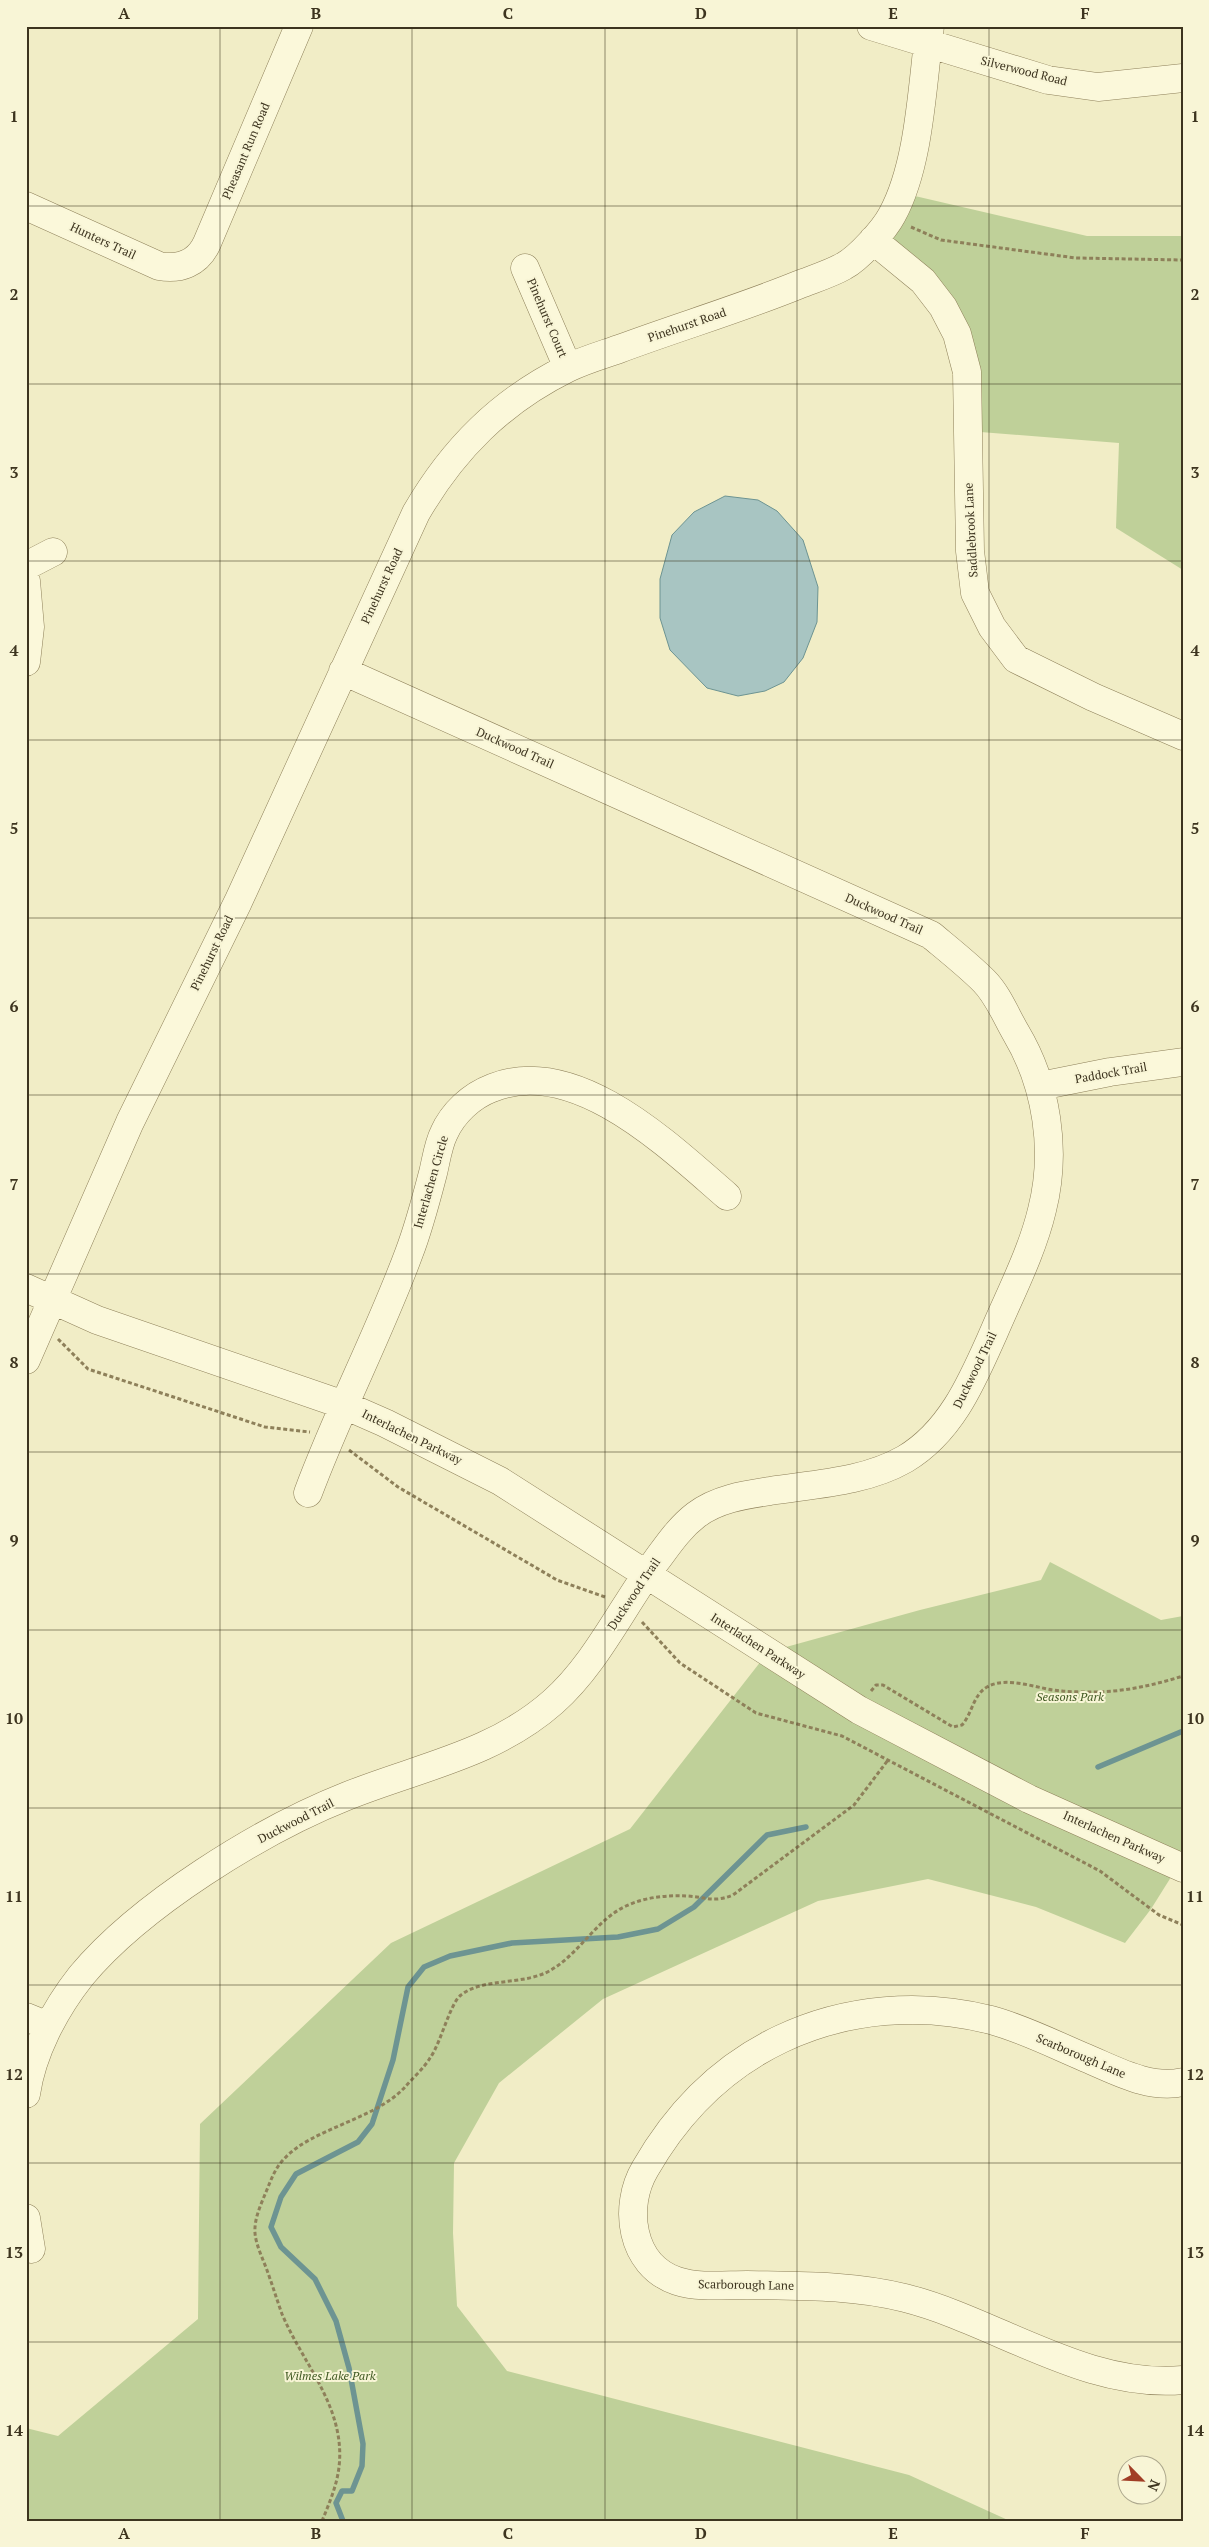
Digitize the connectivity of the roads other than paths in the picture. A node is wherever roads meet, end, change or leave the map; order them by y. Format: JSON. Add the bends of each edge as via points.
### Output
{"nodes":[{"id":1,"x":298,"y":26,"type":"edge"},
{"id":2,"x":871,"y":26,"type":"edge"},
{"id":3,"x":929,"y":35,"type":"edge"},
{"id":4,"x":1183,"y":78,"type":"edge"},
{"id":5,"x":26,"y":206,"type":"edge"},
{"id":6,"x":873,"y":240,"type":"junction"},
{"id":7,"x":182,"y":267,"type":"joint"},
{"id":8,"x":525,"y":268,"type":"dead end"},
{"id":9,"x":568,"y":368,"type":"junction"},
{"id":10,"x":53,"y":552,"type":"dead end"},
{"id":11,"x":26,"y":566,"type":"edge"},
{"id":12,"x":26,"y":581,"type":"edge"},
{"id":13,"x":26,"y":662,"type":"edge"},
{"id":14,"x":343,"y":671,"type":"junction"},
{"id":15,"x":1183,"y":736,"type":"edge"},
{"id":16,"x":1183,"y":1062,"type":"edge"},
{"id":17,"x":1040,"y":1086,"type":"junction"},
{"id":18,"x":727,"y":1196,"type":"dead end"},
{"id":19,"x":26,"y":1288,"type":"edge"},
{"id":20,"x":52,"y":1299,"type":"junction"},
{"id":21,"x":26,"y":1360,"type":"edge"},
{"id":22,"x":344,"y":1405,"type":"junction"},
{"id":23,"x":308,"y":1493,"type":"dead end"},
{"id":24,"x":647,"y":1573,"type":"junction"},
{"id":25,"x":1183,"y":1868,"type":"edge"},
{"id":26,"x":37,"y":2022,"type":"edge"},
{"id":27,"x":1183,"y":2082,"type":"edge"},
{"id":28,"x":26,"y":2094,"type":"edge"},
{"id":29,"x":26,"y":2218,"type":"edge"},
{"id":30,"x":30,"y":2249,"type":"dead end"},
{"id":31,"x":1183,"y":2380,"type":"edge"}],
"edges":[{"from":1,"to":7,"type":"street","name":"Pheasant Run Road","via":[[203,253]]},
{"from":2,"to":3,"type":"street","name":"Silverwood Road"},
{"from":3,"to":4,"type":"street","name":"Silverwood Road","via":[[1048,80],[1098,87]]},
{"from":3,"to":6,"type":"street","name":"Pinehurst Road","via":[[921,105],[906,182],[891,216]]},
{"from":5,"to":7,"type":"street","name":"Hunters Trail","via":[[159,266]]},
{"from":6,"to":9,"type":"street","name":"Pinehurst Road","via":[[846,266]]},
{"from":6,"to":15,"type":"street","name":"Saddlebrook Lane","via":[[923,281],[943,307],[957,334],[967,372],[970,551],[975,592],[992,627],[1016,659]]},
{"from":8,"to":9,"type":"street","name":"Pinehurst Court"},
{"from":9,"to":14,"type":"street","name":"Pinehurst Road","via":[[493,416],[435,479]]},
{"from":10,"to":11,"type":"street"},
{"from":12,"to":13,"type":"street","via":[[30,627]]},
{"from":14,"to":17,"type":"street","name":"Duckwood Trail","via":[[931,935],[988,984],[1028,1052]]},
{"from":14,"to":20,"type":"street","name":"Pinehurst Road","via":[[238,902],[130,1122]]},
{"from":16,"to":17,"type":"street","name":"Paddock Trail"},
{"from":17,"to":24,"type":"street","name":"Duckwood Trail","via":[[1048,1127],[1048,1174],[1043,1209],[1029,1251],[970,1386],[956,1410],[910,1456],[884,1469],[856,1477],[746,1495],[721,1501],[698,1513],[677,1532]]},
{"from":18,"to":22,"type":"street","name":"Interlachen Circle","via":[[658,1136],[578,1091],[552,1082],[528,1079],[477,1094],[458,1112],[443,1134],[417,1233]]},
{"from":19,"to":20,"type":"street","name":"Interlachen Parkway"},
{"from":20,"to":21,"type":"street","name":"Pinehurst Road"},
{"from":20,"to":22,"type":"street","name":"Interlachen Parkway","via":[[97,1320]]},
{"from":22,"to":23,"type":"street"},
{"from":22,"to":24,"type":"street","name":"Interlachen Parkway","via":[[500,1481]]},
{"from":24,"to":25,"type":"street","name":"Interlachen Parkway","via":[[859,1710],[1029,1799]]},
{"from":24,"to":26,"type":"street","name":"Duckwood Trail","via":[[577,1676],[553,1702],[532,1718],[491,1744],[347,1796],[294,1820],[196,1879],[112,1943]]},
{"from":26,"to":28,"type":"street","name":"Duckwood Trail"},
{"from":27,"to":31,"type":"street","name":"Scarborough Lane","via":[[1151,2082],[1130,2076],[1020,2030],[966,2014],[907,2009],[846,2017],[781,2039],[727,2072],[697,2098],[664,2138],[642,2173],[634,2192],[631,2216],[635,2236],[645,2255],[675,2280],[696,2284],[872,2291],[938,2307],[1095,2369],[1150,2380]]},
{"from":29,"to":30,"type":"street"}]}
